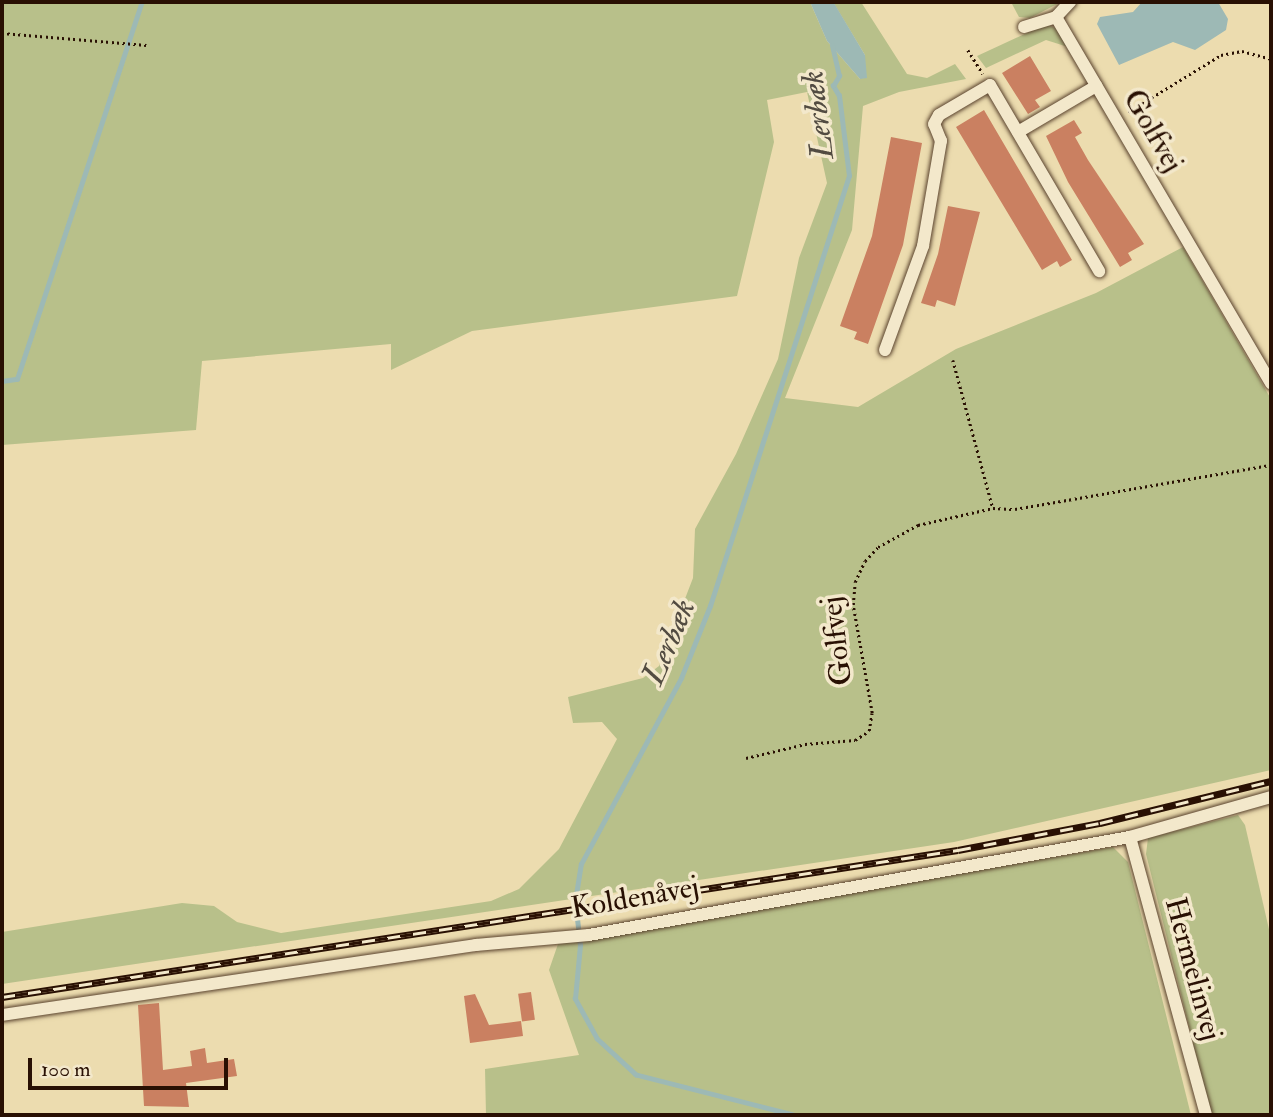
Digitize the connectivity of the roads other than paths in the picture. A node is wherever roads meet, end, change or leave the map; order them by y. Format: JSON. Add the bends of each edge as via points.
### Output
{"nodes":[{"id":1,"x":1070,"y":2,"type":"edge"},
{"id":2,"x":1056,"y":17,"type":"junction"},
{"id":3,"x":1024,"y":27,"type":"dead end"},
{"id":4,"x":1096,"y":86,"type":"junction"},
{"id":5,"x":1018,"y":132,"type":"junction"},
{"id":6,"x":1099,"y":271,"type":"dead end"},
{"id":7,"x":885,"y":350,"type":"dead end"},
{"id":8,"x":1271,"y":384,"type":"edge"},
{"id":9,"x":1271,"y":797,"type":"edge"},
{"id":10,"x":1130,"y":837,"type":"junction"},
{"id":11,"x":2,"y":1015,"type":"edge"},
{"id":12,"x":1206,"y":1115,"type":"edge"}],
"edges":[{"from":1,"to":2,"type":"street"},
{"from":2,"to":3,"type":"street"},
{"from":2,"to":4,"type":"street","name":"Golfvej"},
{"from":4,"to":5,"type":"street","name":"Golfvej"},
{"from":4,"to":8,"type":"street","name":"Golfvej"},
{"from":5,"to":6,"type":"street"},
{"from":5,"to":7,"type":"street","via":[[990,85],[939,115],[933,124],[941,141],[923,246]]},
{"from":9,"to":10,"type":"street","name":"Koldenåvej"},
{"from":10,"to":11,"type":"street","name":"Koldenåvej","via":[[589,935],[402,955]]},
{"from":10,"to":12,"type":"street","name":"Hermelinvej"}]}
